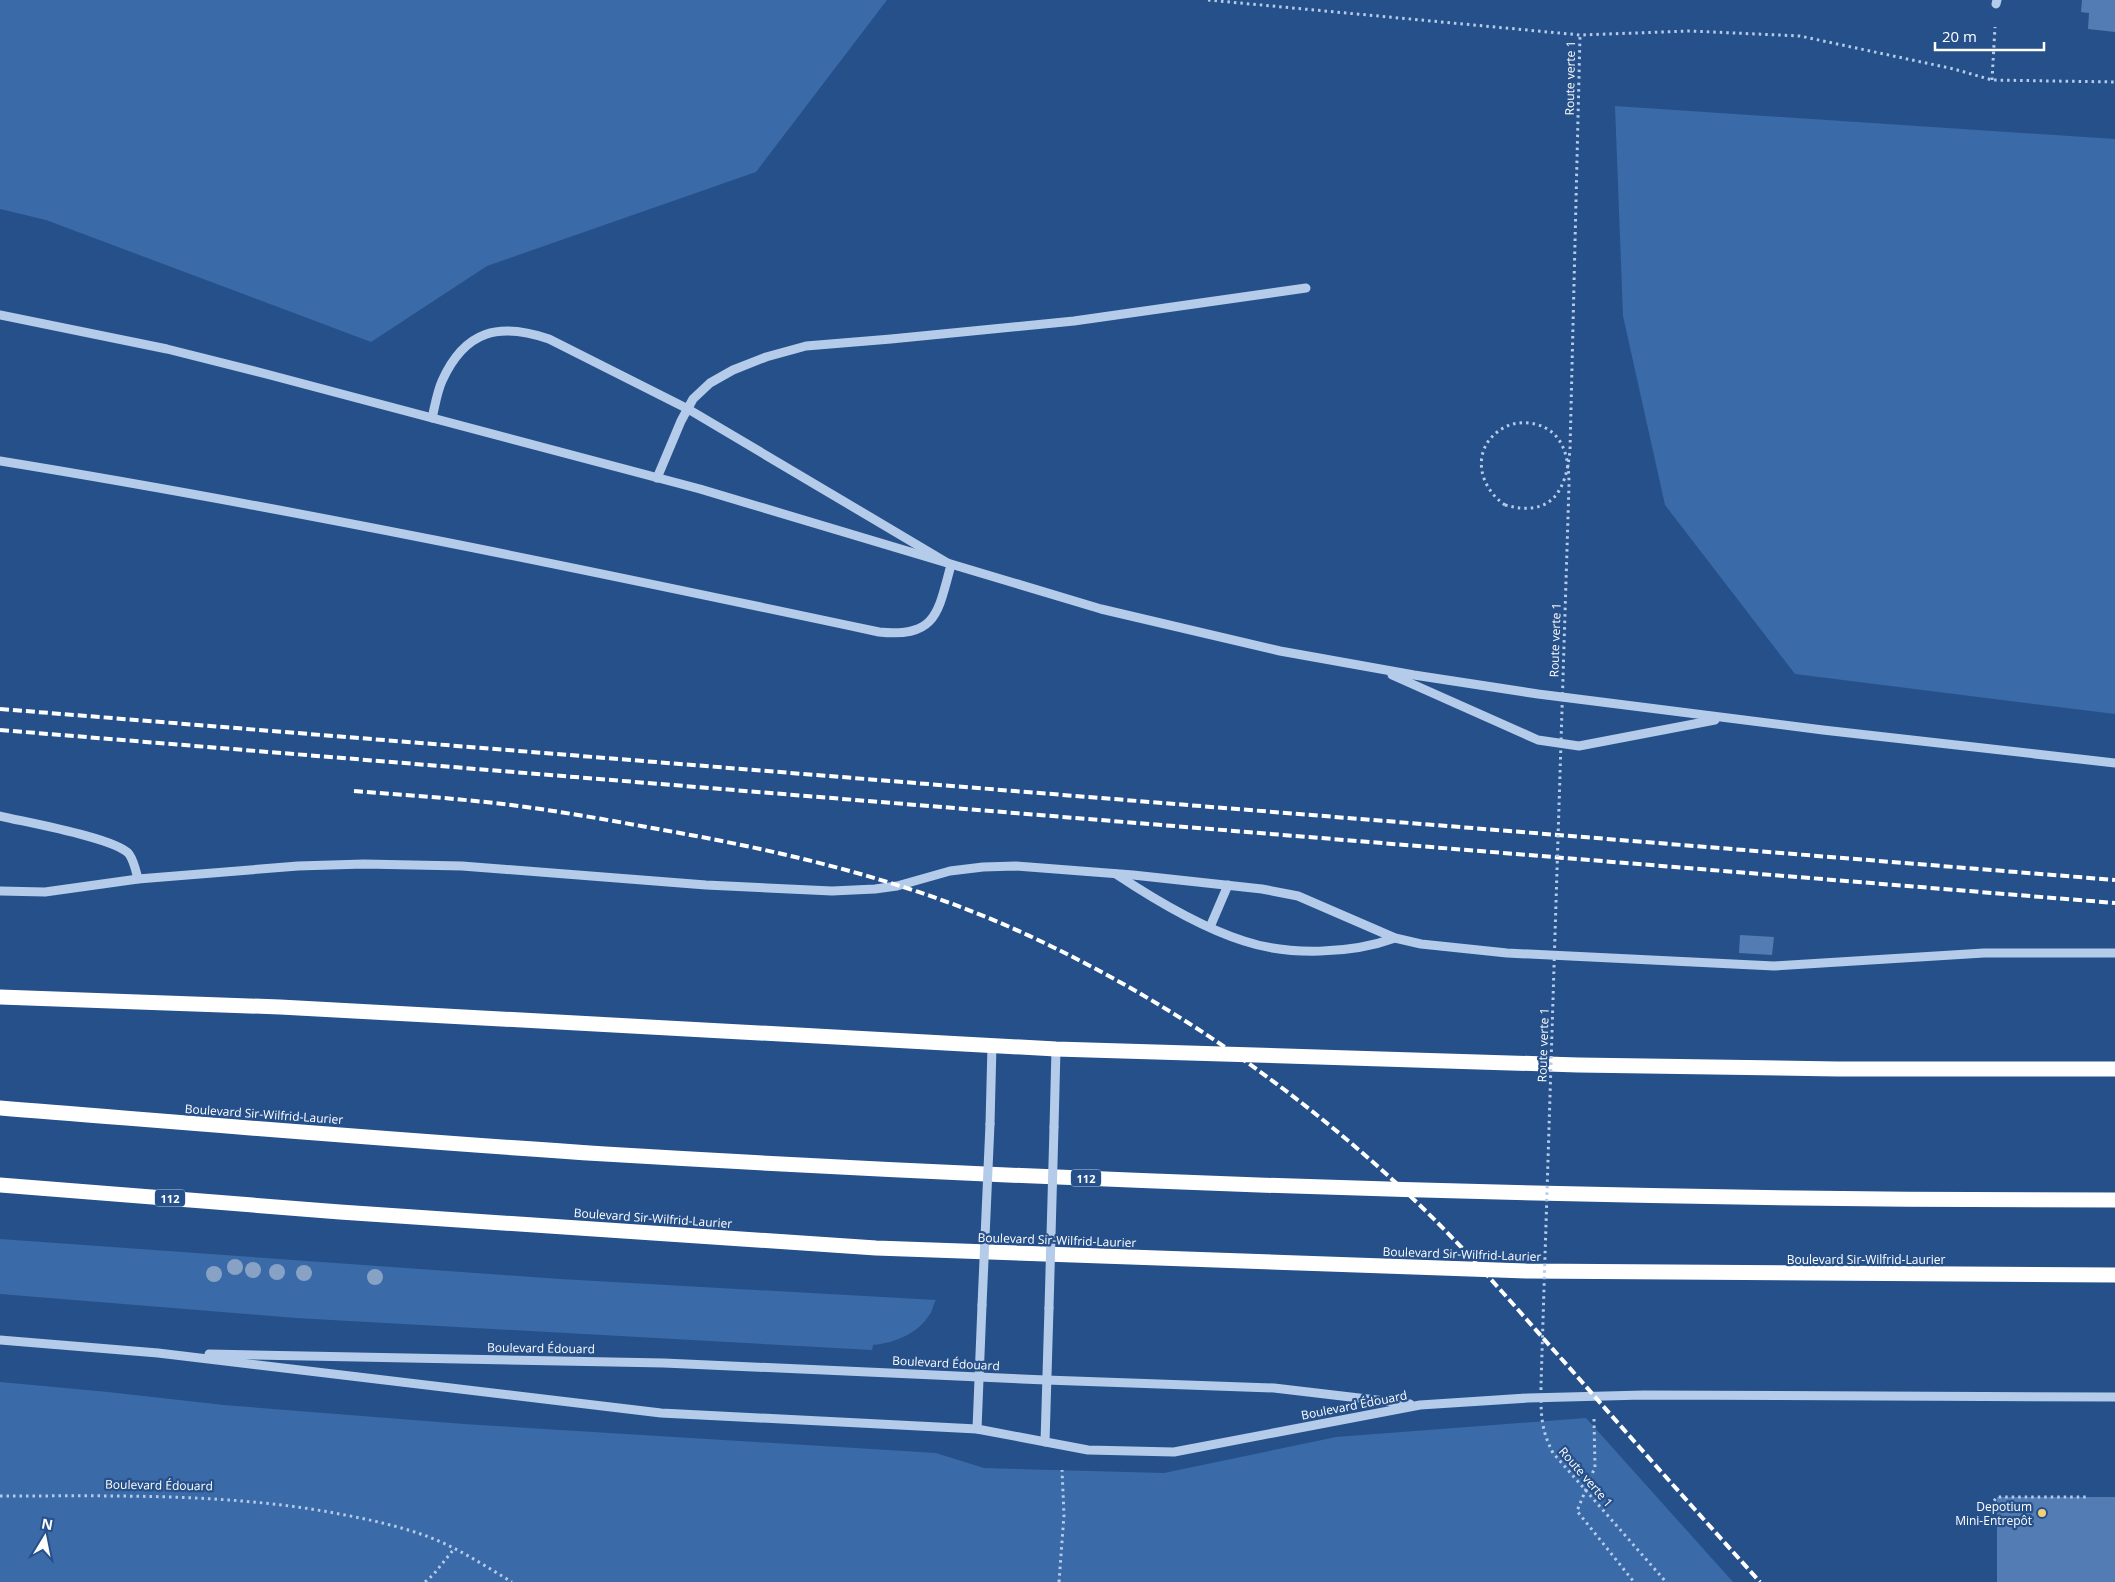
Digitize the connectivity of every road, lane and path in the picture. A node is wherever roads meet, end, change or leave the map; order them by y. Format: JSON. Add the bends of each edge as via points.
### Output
{"nodes":[{"id":1,"x":1208,"y":0,"type":"edge"},
{"id":2,"x":1997,"y":2,"type":"edge"},
{"id":3,"x":1580,"y":35,"type":"junction"},
{"id":4,"x":1992,"y":80,"type":"junction"},
{"id":5,"x":2115,"y":82,"type":"edge"},
{"id":6,"x":1306,"y":288,"type":"dead end"},
{"id":7,"x":0,"y":315,"type":"edge"},
{"id":8,"x":688,"y":408,"type":"junction"},
{"id":9,"x":432,"y":418,"type":"junction"},
{"id":10,"x":0,"y":461,"type":"edge"},
{"id":11,"x":658,"y":478,"type":"junction"},
{"id":12,"x":951,"y":565,"type":"junction"},
{"id":13,"x":1378,"y":668,"type":"junction"},
{"id":14,"x":1724,"y":718,"type":"junction"},
{"id":15,"x":2115,"y":763,"type":"edge"},
{"id":16,"x":0,"y":816,"type":"edge"},
{"id":17,"x":1116,"y":874,"type":"junction"},
{"id":18,"x":138,"y":879,"type":"junction"},
{"id":19,"x":1228,"y":885,"type":"junction"},
{"id":20,"x":0,"y":891,"type":"edge"},
{"id":21,"x":1210,"y":927,"type":"junction"},
{"id":22,"x":1395,"y":938,"type":"junction"},
{"id":23,"x":2115,"y":953,"type":"edge"},
{"id":24,"x":0,"y":996,"type":"edge"},
{"id":25,"x":992,"y":1045,"type":"junction"},
{"id":26,"x":1056,"y":1049,"type":"junction"},
{"id":27,"x":2115,"y":1069,"type":"edge"},
{"id":28,"x":0,"y":1108,"type":"edge"},
{"id":29,"x":0,"y":1185,"type":"edge"},
{"id":30,"x":2115,"y":1200,"type":"edge"},
{"id":31,"x":2115,"y":1275,"type":"edge"},
{"id":32,"x":0,"y":1340,"type":"edge"},
{"id":33,"x":158,"y":1353,"type":"junction"},
{"id":34,"x":978,"y":1377,"type":"junction"},
{"id":35,"x":1046,"y":1380,"type":"junction"},
{"id":36,"x":1594,"y":1396,"type":"junction"},
{"id":37,"x":2115,"y":1397,"type":"edge"},
{"id":38,"x":1420,"y":1405,"type":"junction"},
{"id":39,"x":977,"y":1429,"type":"junction"},
{"id":40,"x":1045,"y":1442,"type":"junction"},
{"id":41,"x":1064,"y":1472,"type":"dead end"},
{"id":42,"x":0,"y":1496,"type":"edge"},
{"id":43,"x":2087,"y":1497,"type":"dead end"},
{"id":44,"x":1986,"y":1511,"type":"dead end"},
{"id":45,"x":454,"y":1548,"type":"junction"},
{"id":46,"x":425,"y":1582,"type":"edge"},
{"id":47,"x":512,"y":1582,"type":"edge"},
{"id":48,"x":1059,"y":1582,"type":"edge"},
{"id":49,"x":1634,"y":1582,"type":"edge"},
{"id":50,"x":1666,"y":1582,"type":"edge"}],
"edges":[{"from":1,"to":3,"type":"path","name":"Route verte 1"},
{"from":2,"to":4,"type":"path"},
{"from":3,"to":4,"type":"path","via":[[1690,31],[1800,36]]},
{"from":3,"to":50,"type":"path","name":"Route verte 1","bridge":true,"via":[[1570,450],[1569,461],[1568,467],[1567,472],[1560,492],[1546,504],[1537,508],[1517,508],[1495,498],[1481,469],[1490,440],[1506,426],[1528,422],[1548,428],[1555,434],[1565,451],[1568,461],[1569,470],[1543,1432],[1553,1453]]},
{"from":4,"to":5,"type":"path"},
{"from":6,"to":8,"type":"street","via":[[1074,321],[806,346],[766,356],[734,370],[710,383]]},
{"from":7,"to":9,"type":"street","via":[[167,349]]},
{"from":8,"to":9,"type":"street","via":[[549,339],[530,332],[506,330],[489,332],[471,341],[457,356],[442,381]]},
{"from":8,"to":11,"type":"street"},
{"from":8,"to":12,"type":"street"},
{"from":9,"to":11,"type":"street"},
{"from":10,"to":12,"type":"street","via":[[156,486],[363,526],[895,634],[913,632],[926,626],[937,610]]},
{"from":11,"to":12,"type":"street"},
{"from":12,"to":13,"type":"street","via":[[1101,609],[1187,630]]},
{"from":13,"to":14,"type":"street","via":[[1538,694]]},
{"from":13,"to":14,"type":"street","via":[[1538,740],[1579,746]]},
{"from":14,"to":15,"type":"street"},
{"from":16,"to":18,"type":"street","via":[[121,847],[129,854]]},
{"from":17,"to":18,"type":"street","via":[[1016,866],[983,867],[950,871],[882,888],[832,892],[462,866],[364,864]]},
{"from":17,"to":19,"type":"street"},
{"from":17,"to":21,"type":"street"},
{"from":18,"to":20,"type":"street","via":[[45,892]]},
{"from":19,"to":21,"type":"street"},
{"from":19,"to":22,"type":"street","via":[[1298,896]]},
{"from":21,"to":22,"type":"street","via":[[1246,942],[1299,950],[1350,949],[1373,946]]},
{"from":22,"to":23,"type":"street","via":[[1487,951],[1743,965],[1814,964],[1984,953]]},
{"from":24,"to":25,"type":"highway","via":[[280,1007]]},
{"from":25,"to":26,"type":"highway"},
{"from":25,"to":34,"type":"street","bridge":true},
{"from":26,"to":27,"type":"highway","via":[[1578,1065]]},
{"from":26,"to":35,"type":"street","bridge":true},
{"from":28,"to":30,"type":"highway","name":"Boulevard Sir-Wilfrid-Laurier","number":"112","via":[[593,1153],[1302,1188],[1594,1196]]},
{"from":29,"to":31,"type":"highway","name":"Boulevard Sir-Wilfrid-Laurier","number":"112","via":[[340,1212],[896,1248],[1526,1271]]},
{"from":32,"to":33,"type":"street","name":"Boulevard Édouard"},
{"from":33,"to":34,"type":"street","name":"Boulevard Édouard","via":[[664,1363]]},
{"from":33,"to":39,"type":"street","name":"Boulevard Édouard","via":[[660,1413]]},
{"from":34,"to":35,"type":"street","name":"Boulevard Édouard"},
{"from":34,"to":39,"type":"street"},
{"from":35,"to":38,"type":"street","name":"Boulevard Édouard","via":[[1274,1388]]},
{"from":35,"to":40,"type":"street"},
{"from":36,"to":37,"type":"street"},
{"from":36,"to":38,"type":"street"},
{"from":36,"to":49,"type":"path","via":[[1595,1466],[1577,1511]]},
{"from":38,"to":40,"type":"street","name":"Boulevard Édouard","via":[[1174,1452],[1088,1450]]},
{"from":39,"to":40,"type":"street","name":"Boulevard Édouard"},
{"from":41,"to":48,"type":"path"},
{"from":42,"to":45,"type":"path","name":"Boulevard Édouard","via":[[140,1496],[253,1501],[367,1520],[428,1536]]},
{"from":43,"to":44,"type":"path","via":[[1997,1498]]},
{"from":45,"to":46,"type":"path"},
{"from":45,"to":47,"type":"path","name":"Boulevard Édouard"}]}
